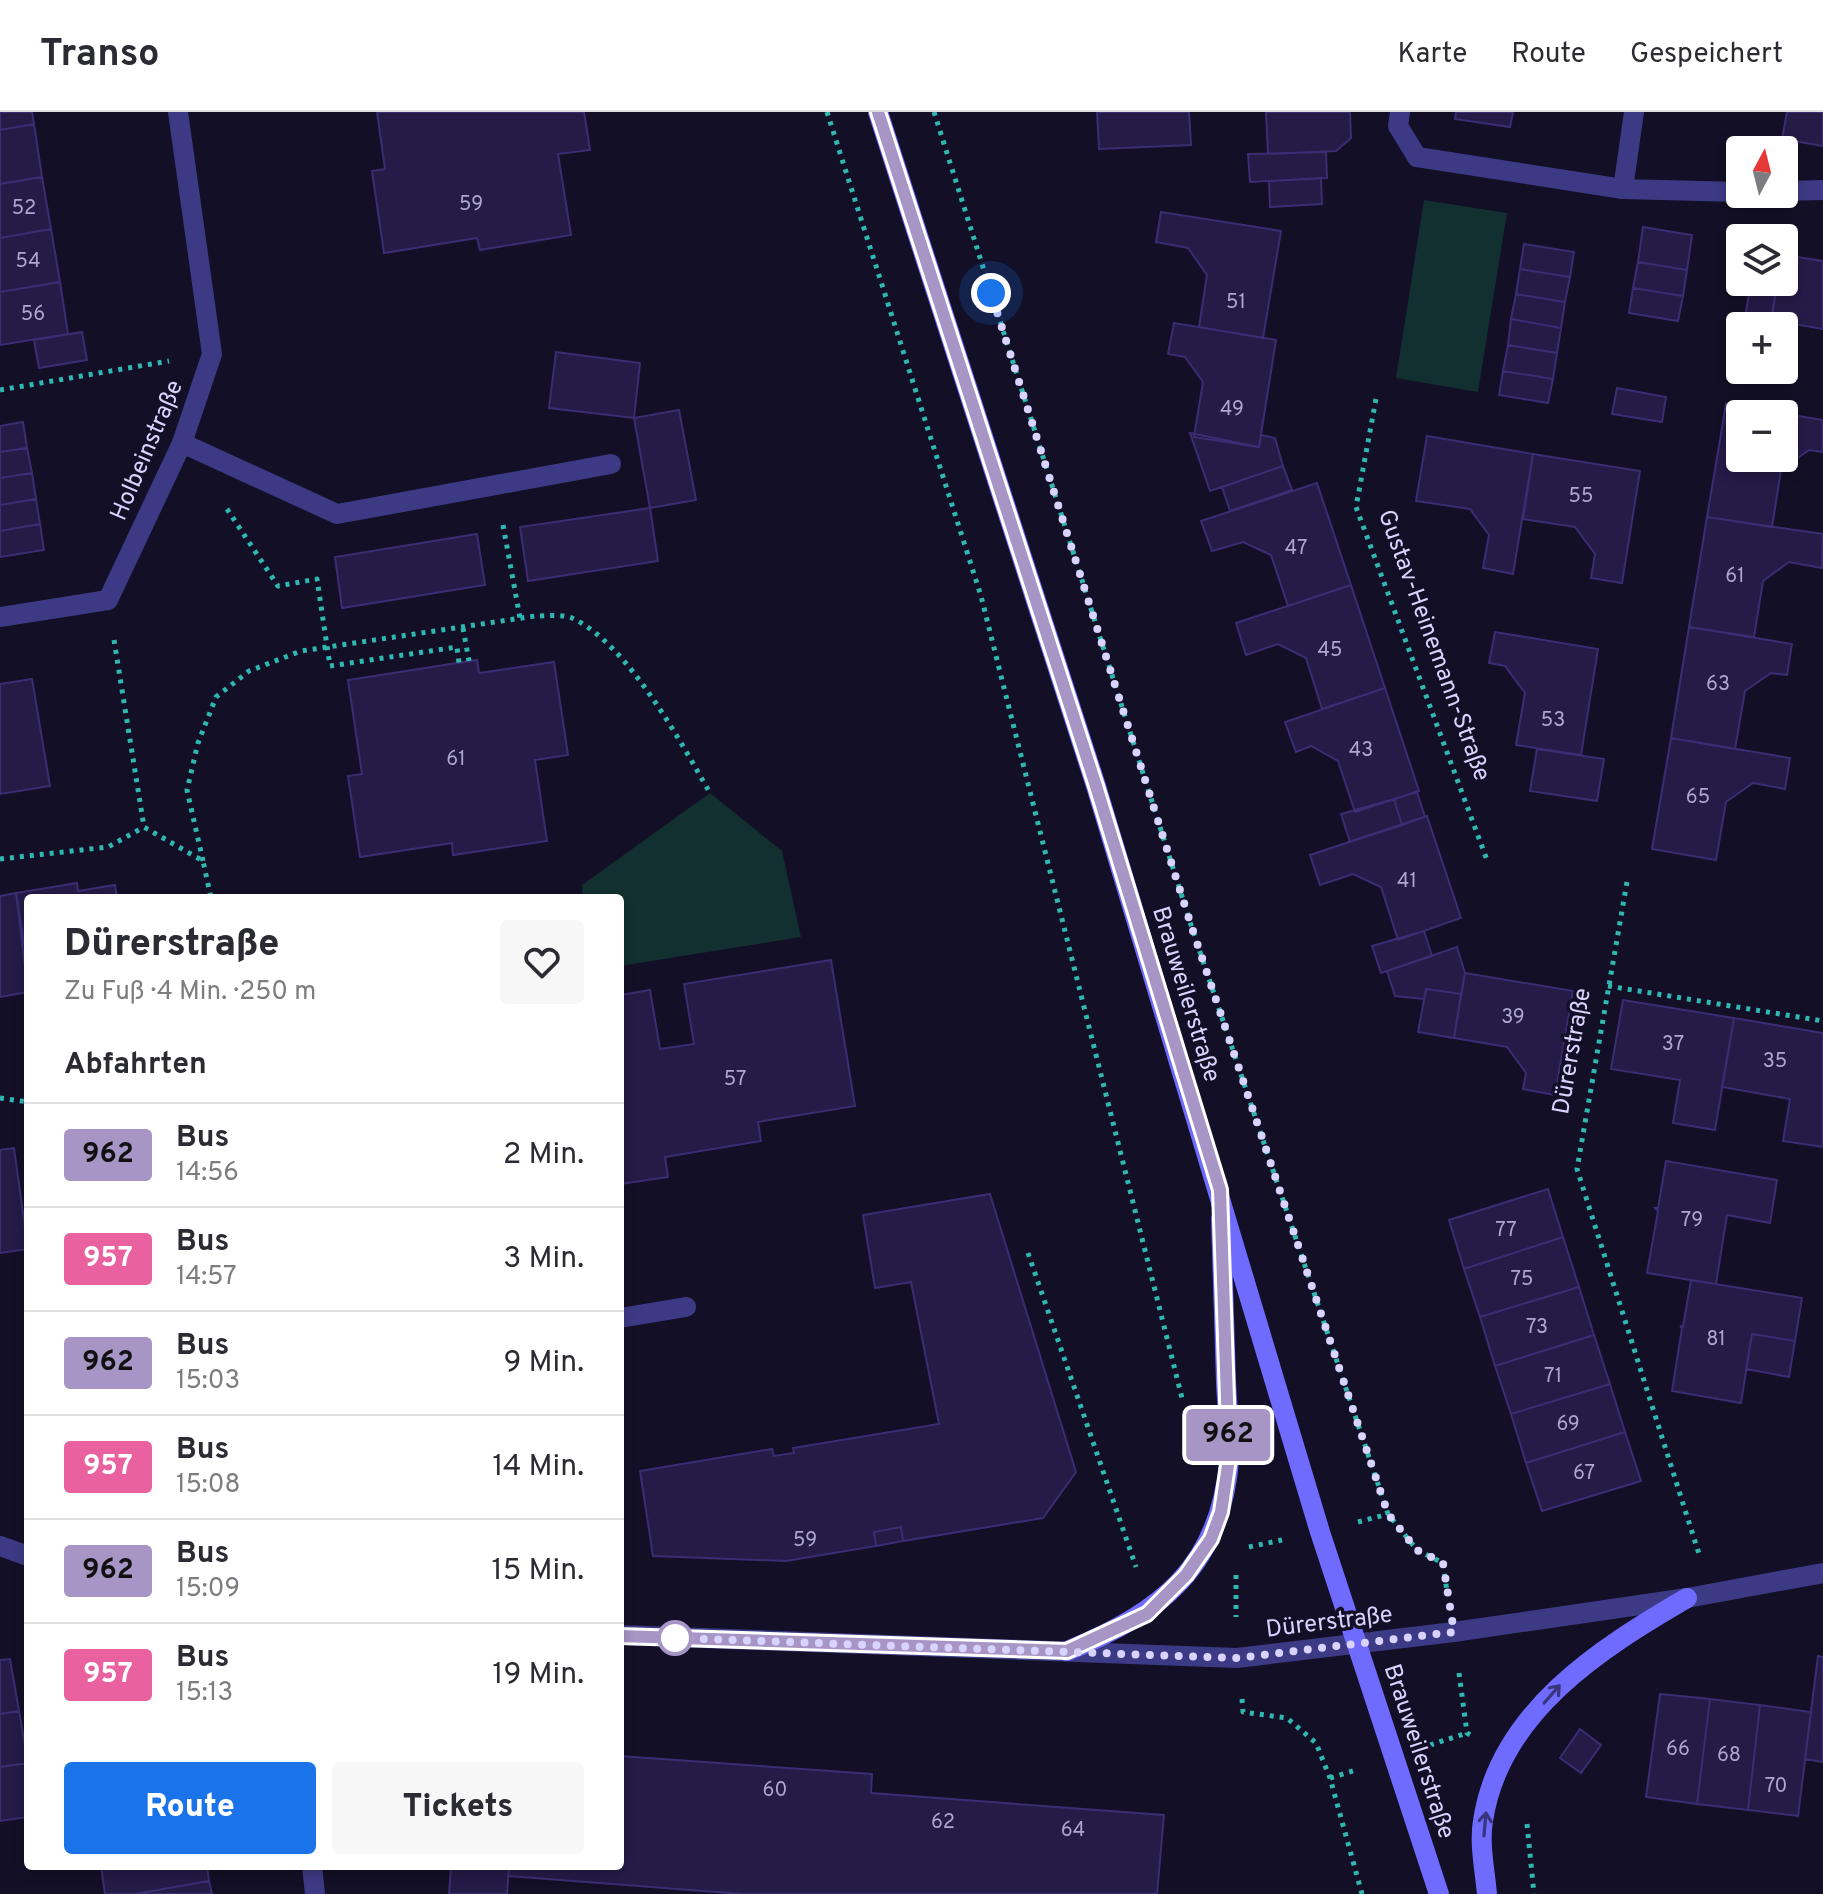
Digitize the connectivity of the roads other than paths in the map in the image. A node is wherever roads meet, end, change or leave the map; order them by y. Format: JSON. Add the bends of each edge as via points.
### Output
{"nodes":[{"id":1,"x":178,"y":112,"type":"edge"},
{"id":2,"x":878,"y":112,"type":"edge"},
{"id":3,"x":1400,"y":112,"type":"edge"},
{"id":4,"x":1634,"y":112,"type":"edge"},
{"id":5,"x":1623,"y":189,"type":"junction"},
{"id":6,"x":1823,"y":190,"type":"edge"},
{"id":7,"x":1798,"y":191,"type":"edge"},
{"id":8,"x":1726,"y":192,"type":"edge"},
{"id":9,"x":182,"y":443,"type":"junction"},
{"id":10,"x":611,"y":464,"type":"dead end"},
{"id":11,"x":0,"y":617,"type":"edge"},
{"id":12,"x":1220,"y":1190,"type":"junction"},
{"id":13,"x":686,"y":1307,"type":"dead end"},
{"id":14,"x":624,"y":1317,"type":"edge"},
{"id":15,"x":0,"y":1546,"type":"edge"},
{"id":16,"x":24,"y":1555,"type":"edge"},
{"id":17,"x":1823,"y":1573,"type":"edge"},
{"id":18,"x":1696,"y":1596,"type":"junction"},
{"id":19,"x":624,"y":1635,"type":"edge"},
{"id":20,"x":1359,"y":1644,"type":"junction"},
{"id":21,"x":1067,"y":1651,"type":"junction"},
{"id":22,"x":312,"y":1870,"type":"edge"},
{"id":23,"x":315,"y":1894,"type":"edge"},
{"id":24,"x":1439,"y":1894,"type":"edge"},
{"id":25,"x":1487,"y":1894,"type":"edge"}],
"edges":[{"from":1,"to":9,"type":"street","name":"Holbeinstraße","via":[[212,354]]},
{"from":2,"to":12,"type":"main road","name":"Brauweilerstraße"},
{"from":3,"to":5,"type":"street","via":[[1398,126],[1417,157]]},
{"from":4,"to":5,"type":"street"},
{"from":5,"to":8,"type":"street"},
{"from":6,"to":7,"type":"street"},
{"from":9,"to":10,"type":"street","via":[[337,514]]},
{"from":9,"to":11,"type":"street","name":"Holbeinstraße","via":[[108,600]]},
{"from":12,"to":20,"type":"main road","name":"Brauweilerstraße","via":[[1320,1532]]},
{"from":12,"to":21,"type":"main road","via":[[1229,1459],[1221,1512],[1211,1539],[1186,1575],[1147,1614]]},
{"from":13,"to":14,"type":"street"},
{"from":15,"to":16,"type":"street"},
{"from":17,"to":18,"type":"street","name":"Dürerstraße"},
{"from":18,"to":20,"type":"street","name":"Dürerstraße"},
{"from":25,"to":18,"type":"main road","one_way":true,"via":[[1482,1822],[1505,1757],[1533,1715],[1567,1677],[1615,1640]]},
{"from":19,"to":21,"type":"street","name":"Dürerstraße"},
{"from":20,"to":21,"type":"street","name":"Dürerstraße","via":[[1237,1658]]},
{"from":20,"to":24,"type":"main road","name":"Brauweilerstraße"},
{"from":22,"to":23,"type":"street"}]}
